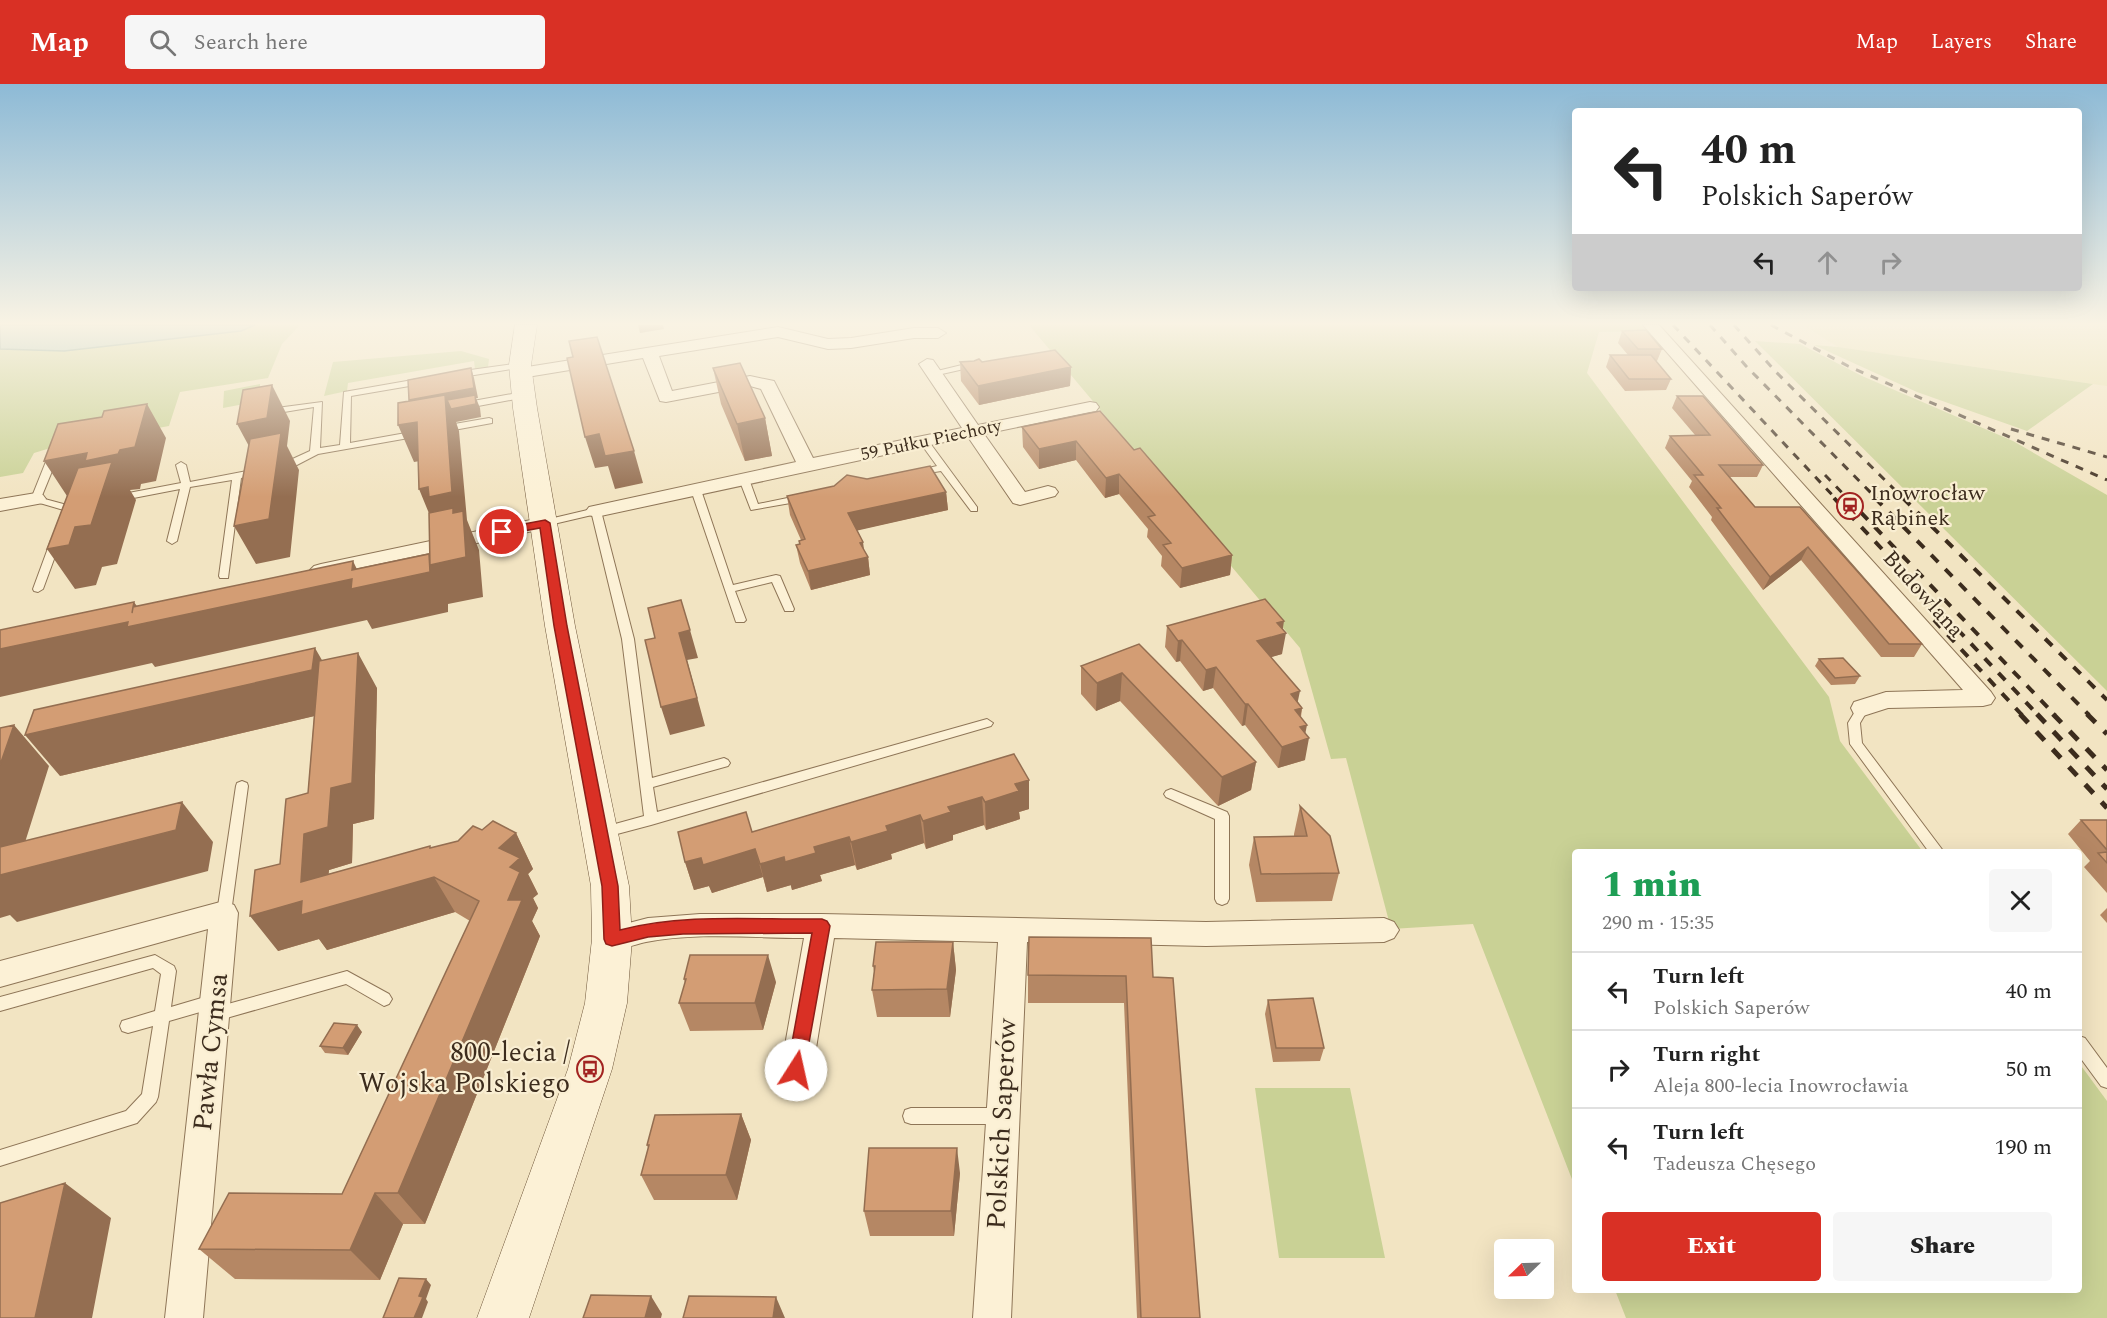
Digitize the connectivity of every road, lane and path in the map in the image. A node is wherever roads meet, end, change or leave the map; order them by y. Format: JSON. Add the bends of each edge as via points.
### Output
{"nodes":[{"id":1,"x":413,"y":383,"type":"edge"},
{"id":2,"x":511,"y":383,"type":"edge"},
{"id":3,"x":522,"y":383,"type":"edge"},
{"id":4,"x":661,"y":383,"type":"edge"},
{"id":5,"x":742,"y":383,"type":"edge"},
{"id":6,"x":757,"y":383,"type":"edge"},
{"id":7,"x":939,"y":383,"type":"edge"},
{"id":8,"x":1702,"y":383,"type":"edge"},
{"id":9,"x":1090,"y":407,"type":"dead end"},
{"id":10,"x":453,"y":408,"type":"edge"},
{"id":11,"x":272,"y":411,"type":"edge"},
{"id":12,"x":489,"y":421,"type":"dead end"},
{"id":13,"x":434,"y":431,"type":"edge"},
{"id":14,"x":972,"y":431,"type":"junction"},
{"id":15,"x":422,"y":433,"type":"edge"},
{"id":16,"x":924,"y":441,"type":"junction"},
{"id":17,"x":68,"y":446,"type":"edge"},
{"id":18,"x":345,"y":447,"type":"junction"},
{"id":19,"x":315,"y":452,"type":"junction"},
{"id":20,"x":805,"y":460,"type":"junction"},
{"id":21,"x":181,"y":465,"type":"dead end"},
{"id":22,"x":943,"y":468,"type":"junction"},
{"id":23,"x":237,"y":475,"type":"junction"},
{"id":24,"x":910,"y":475,"type":"edge"},
{"id":25,"x":744,"y":479,"type":"junction"},
{"id":26,"x":186,"y":485,"type":"junction"},
{"id":27,"x":696,"y":490,"type":"junction"},
{"id":28,"x":1048,"y":492,"type":"dead end"},
{"id":29,"x":810,"y":496,"type":"edge"},
{"id":30,"x":36,"y":499,"type":"junction"},
{"id":31,"x":109,"y":500,"type":"edge"},
{"id":32,"x":88,"y":504,"type":"edge"},
{"id":33,"x":0,"y":505,"type":"edge"},
{"id":34,"x":974,"y":509,"type":"dead end"},
{"id":35,"x":596,"y":511,"type":"junction"},
{"id":36,"x":64,"y":517,"type":"junction"},
{"id":37,"x":545,"y":523,"type":"junction"},
{"id":38,"x":172,"y":541,"type":"dead end"},
{"id":39,"x":298,"y":575,"type":"edge"},
{"id":40,"x":231,"y":582,"type":"joint"},
{"id":41,"x":38,"y":589,"type":"dead end"},
{"id":42,"x":729,"y":589,"type":"junction"},
{"id":43,"x":207,"y":594,"type":"edge"},
{"id":44,"x":789,"y":609,"type":"dead end"},
{"id":45,"x":740,"y":620,"type":"dead end"},
{"id":46,"x":1863,"y":708,"type":"joint"},
{"id":47,"x":987,"y":723,"type":"dead end"},
{"id":48,"x":724,"y":764,"type":"dead end"},
{"id":49,"x":646,"y":784,"type":"junction"},
{"id":50,"x":242,"y":786,"type":"dead end"},
{"id":51,"x":1171,"y":794,"type":"dead end"},
{"id":52,"x":651,"y":820,"type":"junction"},
{"id":53,"x":601,"y":833,"type":"junction"},
{"id":54,"x":1935,"y":849,"type":"edge"},
{"id":55,"x":1222,"y":899,"type":"dead end"},
{"id":56,"x":224,"y":913,"type":"junction"},
{"id":57,"x":822,"y":926,"type":"junction"},
{"id":58,"x":1013,"y":930,"type":"junction"},
{"id":59,"x":1384,"y":930,"type":"dead end"},
{"id":60,"x":612,"y":939,"type":"junction"},
{"id":61,"x":0,"y":974,"type":"edge"},
{"id":62,"x":384,"y":999,"type":"dead end"},
{"id":63,"x":0,"y":1004,"type":"edge"},
{"id":64,"x":216,"y":1007,"type":"junction"},
{"id":65,"x":162,"y":1016,"type":"junction"},
{"id":66,"x":128,"y":1026,"type":"dead end"},
{"id":67,"x":2082,"y":1047,"type":"edge"},
{"id":68,"x":2107,"y":1081,"type":"edge"},
{"id":69,"x":794,"y":1085,"type":"dead end"},
{"id":70,"x":911,"y":1116,"type":"dead end"},
{"id":71,"x":1003,"y":1116,"type":"junction"},
{"id":72,"x":0,"y":1158,"type":"edge"},
{"id":73,"x":184,"y":1318,"type":"edge"},
{"id":74,"x":503,"y":1318,"type":"edge"},
{"id":75,"x":992,"y":1318,"type":"edge"}],
"edges":[{"from":1,"to":18,"type":"lane","via":[[347,394]]},
{"from":2,"to":10,"type":"lane"},
{"from":3,"to":37,"type":"street"},
{"from":4,"to":5,"type":"street","via":[[666,397]]},
{"from":6,"to":20,"type":"street","via":[[768,385]]},
{"from":7,"to":14,"type":"street"},
{"from":8,"to":46,"type":"street","name":"Budowlana","via":[[1983,698],[1886,700]]},
{"from":9,"to":14,"type":"street","name":"59 Pułku Piechoty"},
{"from":11,"to":19,"type":"lane","via":[[319,404]]},
{"from":12,"to":13,"type":"lane"},
{"from":14,"to":16,"type":"street","name":"59 Pułku Piechoty"},
{"from":14,"to":28,"type":"street","via":[[1020,499]]},
{"from":15,"to":18,"type":"lane"},
{"from":16,"to":20,"type":"street","name":"59 Pułku Piechoty"},
{"from":16,"to":22,"type":"lane"},
{"from":17,"to":30,"type":"lane","via":[[56,448]]},
{"from":18,"to":19,"type":"lane"},
{"from":19,"to":23,"type":"lane","via":[[290,465]]},
{"from":20,"to":25,"type":"street","name":"59 Pułku Piechoty"},
{"from":21,"to":26,"type":"lane"},
{"from":22,"to":24,"type":"lane"},
{"from":22,"to":34,"type":"lane"},
{"from":23,"to":26,"type":"lane"},
{"from":23,"to":40,"type":"lane"},
{"from":25,"to":27,"type":"street","name":"59 Pułku Piechoty"},
{"from":25,"to":29,"type":"lane","via":[[754,508]]},
{"from":26,"to":31,"type":"lane"},
{"from":26,"to":38,"type":"lane"},
{"from":27,"to":35,"type":"street","name":"59 Pułku Piechoty"},
{"from":27,"to":42,"type":"lane"},
{"from":30,"to":33,"type":"street"},
{"from":30,"to":36,"type":"lane"},
{"from":32,"to":36,"type":"lane"},
{"from":35,"to":37,"type":"lane"},
{"from":35,"to":49,"type":"lane","via":[[628,639]]},
{"from":36,"to":41,"type":"lane"},
{"from":37,"to":39,"type":"street"},
{"from":37,"to":53,"type":"street","via":[[560,626]]},
{"from":40,"to":43,"type":"street"},
{"from":42,"to":44,"type":"lane","via":[[776,578]]},
{"from":42,"to":45,"type":"lane"},
{"from":46,"to":54,"type":"lane","via":[[1854,723],[1856,744]]},
{"from":47,"to":52,"type":"lane"},
{"from":48,"to":49,"type":"lane"},
{"from":49,"to":52,"type":"lane"},
{"from":50,"to":56,"type":"lane","name":"Pawła Cymsa"},
{"from":51,"to":55,"type":"lane","via":[[1222,816]]},
{"from":52,"to":53,"type":"lane"},
{"from":53,"to":60,"type":"street","via":[[610,886]]},
{"from":56,"to":61,"type":"street"},
{"from":56,"to":64,"type":"street","name":"Pawła Cymsa"},
{"from":57,"to":58,"type":"street"},
{"from":57,"to":60,"type":"street","via":[[690,927],[648,930]]},
{"from":57,"to":69,"type":"street"},
{"from":58,"to":59,"type":"street","via":[[1206,934]]},
{"from":58,"to":71,"type":"street","name":"Polskich Saperów"},
{"from":60,"to":74,"type":"street","via":[[606,1003],[590,1069]]},
{"from":62,"to":64,"type":"lane","via":[[347,977]]},
{"from":63,"to":65,"type":"lane","via":[[155,961],[169,971]]},
{"from":64,"to":65,"type":"lane"},
{"from":64,"to":73,"type":"street","name":"Pawła Cymsa"},
{"from":65,"to":66,"type":"lane"},
{"from":65,"to":72,"type":"lane","via":[[150,1097],[131,1117]]},
{"from":67,"to":68,"type":"lane"},
{"from":70,"to":71,"type":"lane"},
{"from":71,"to":75,"type":"street","name":"Polskich Saperów"}]}
